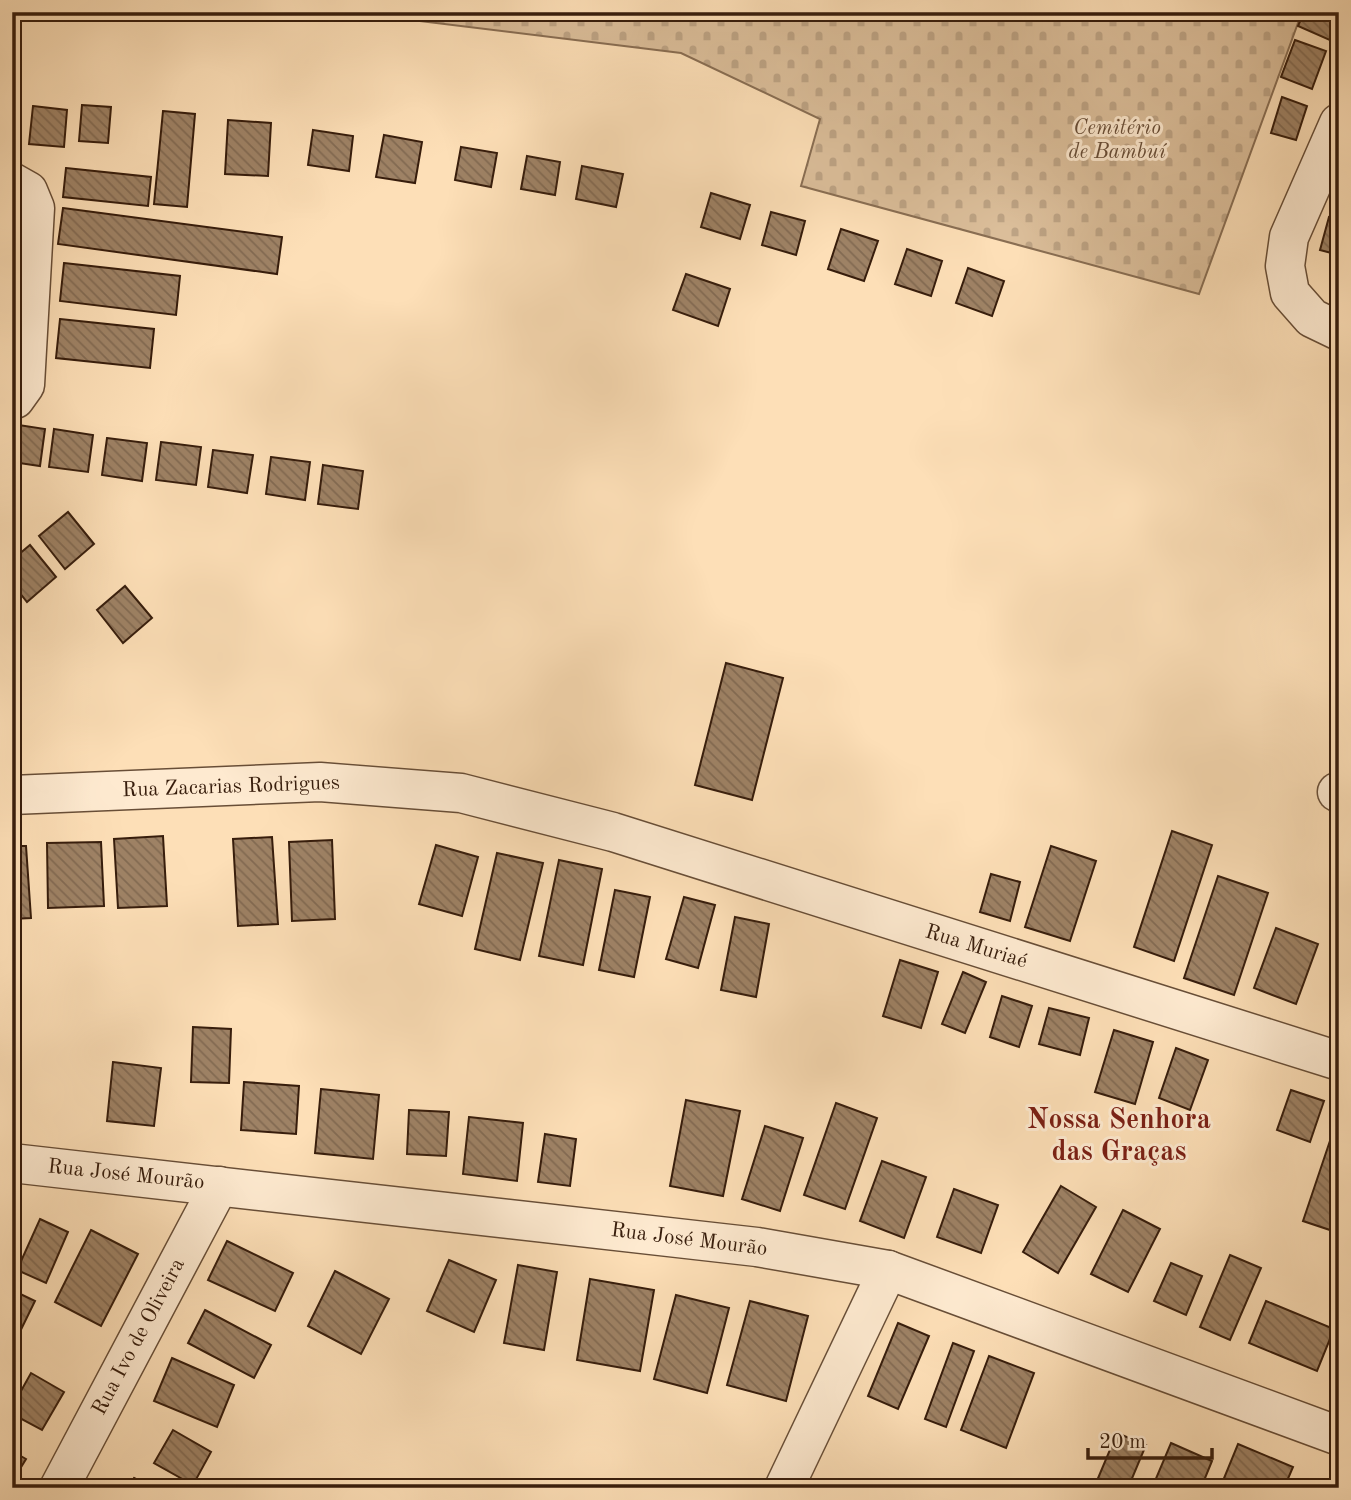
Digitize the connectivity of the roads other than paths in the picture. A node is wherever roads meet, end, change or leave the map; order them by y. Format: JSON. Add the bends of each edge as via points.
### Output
{"nodes":[{"id":1,"x":1339,"y":123,"type":"edge"},
{"id":2,"x":12,"y":182,"type":"edge"},
{"id":3,"x":1339,"y":331,"type":"edge"},
{"id":4,"x":12,"y":400,"type":"edge"},
{"id":5,"x":12,"y":795,"type":"edge"},
{"id":6,"x":613,"y":832,"type":"joint"},
{"id":7,"x":1339,"y":1061,"type":"edge"},
{"id":8,"x":12,"y":1163,"type":"edge"},
{"id":9,"x":219,"y":1186,"type":"junction"},
{"id":10,"x":888,"y":1270,"type":"junction"},
{"id":11,"x":1339,"y":1436,"type":"edge"},
{"id":12,"x":58,"y":1488,"type":"edge"},
{"id":13,"x":783,"y":1488,"type":"edge"}],
"edges":[{"from":1,"to":3,"type":"street","via":[[1289,237],[1285,266],[1290,293],[1312,318]]},
{"from":2,"to":4,"type":"street","via":[[29,191],[35,208],[26,385]]},
{"from":5,"to":6,"type":"street","name":"Rua Zacarias Rodrigues","via":[[320,782],[461,793]]},
{"from":6,"to":7,"type":"street","name":"Rua Muriaé"},
{"from":8,"to":9,"type":"street","name":"Rua José Mourão"},
{"from":9,"to":10,"type":"street","name":"Rua José Mourão","via":[[757,1247]]},
{"from":9,"to":12,"type":"street","name":"Rua Ivo de Oliveira"},
{"from":10,"to":11,"type":"street","name":"Rua José Mourão"},
{"from":10,"to":13,"type":"street"}]}
